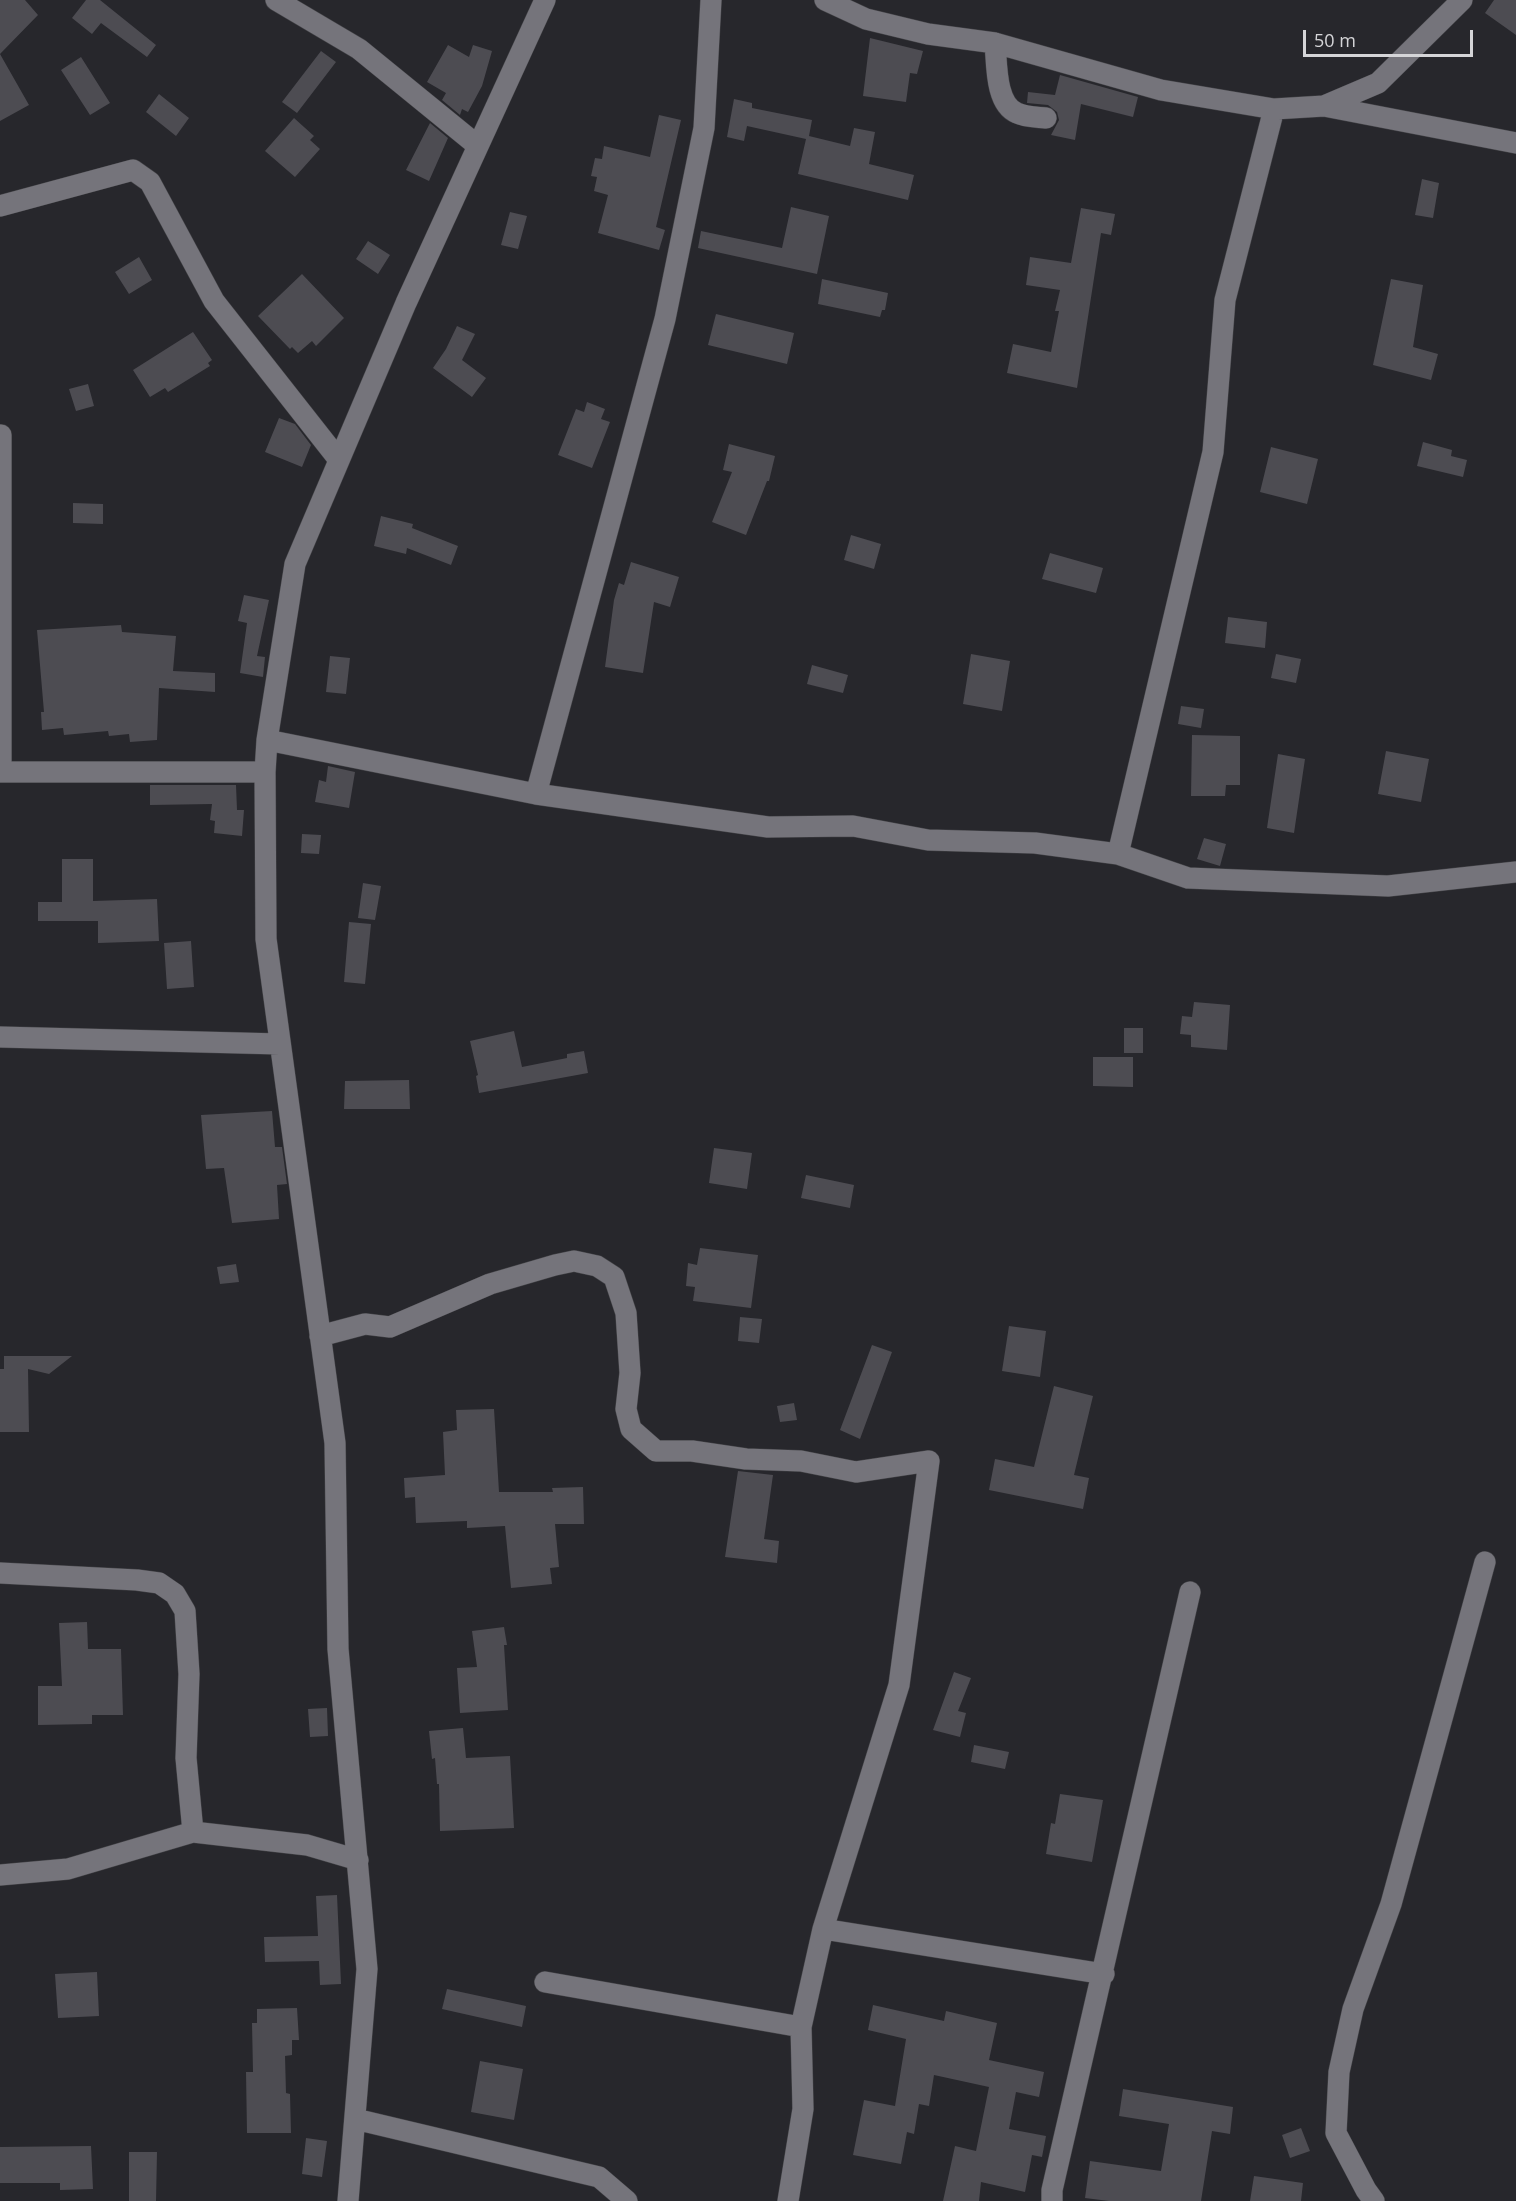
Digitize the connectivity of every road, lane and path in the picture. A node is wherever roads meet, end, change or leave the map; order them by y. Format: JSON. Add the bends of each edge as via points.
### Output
{"nodes":[{"id":1,"x":276,"y":0,"type":"edge"},
{"id":2,"x":545,"y":0,"type":"edge"},
{"id":3,"x":711,"y":0,"type":"edge"},
{"id":4,"x":825,"y":0,"type":"edge"},
{"id":5,"x":1462,"y":0,"type":"edge"},
{"id":6,"x":995,"y":43,"type":"junction"},
{"id":7,"x":1324,"y":106,"type":"junction"},
{"id":8,"x":1274,"y":109,"type":"junction"},
{"id":9,"x":1046,"y":118,"type":"dead end"},
{"id":10,"x":1516,"y":143,"type":"edge"},
{"id":11,"x":478,"y":146,"type":"junction"},
{"id":12,"x":0,"y":206,"type":"edge"},
{"id":13,"x":1,"y":435,"type":"edge"},
{"id":14,"x":339,"y":460,"type":"junction"},
{"id":15,"x":267,"y":740,"type":"junction"},
{"id":16,"x":0,"y":772,"type":"edge"},
{"id":17,"x":265,"y":772,"type":"junction"},
{"id":18,"x":536,"y":794,"type":"junction"},
{"id":19,"x":1118,"y":854,"type":"junction"},
{"id":20,"x":1516,"y":872,"type":"edge"},
{"id":21,"x":0,"y":1037,"type":"edge"},
{"id":22,"x":280,"y":1044,"type":"junction"},
{"id":23,"x":320,"y":1336,"type":"junction"},
{"id":24,"x":1485,"y":1562,"type":"dead end"},
{"id":25,"x":0,"y":1573,"type":"edge"},
{"id":26,"x":1190,"y":1592,"type":"dead end"},
{"id":27,"x":193,"y":1832,"type":"junction"},
{"id":28,"x":358,"y":1860,"type":"junction"},
{"id":29,"x":0,"y":1875,"type":"edge"},
{"id":30,"x":823,"y":1929,"type":"junction"},
{"id":31,"x":1104,"y":1974,"type":"junction"},
{"id":32,"x":545,"y":1982,"type":"dead end"},
{"id":33,"x":801,"y":2027,"type":"junction"},
{"id":34,"x":355,"y":2120,"type":"junction"},
{"id":35,"x":348,"y":2201,"type":"edge"},
{"id":36,"x":627,"y":2201,"type":"edge"},
{"id":37,"x":788,"y":2201,"type":"edge"},
{"id":38,"x":1052,"y":2201,"type":"edge"},
{"id":39,"x":1374,"y":2201,"type":"edge"}],
"edges":[{"from":1,"to":11,"type":"street","via":[[359,49]]},
{"from":2,"to":11,"type":"street"},
{"from":3,"to":18,"type":"street","via":[[704,128],[665,319]]},
{"from":4,"to":6,"type":"street","via":[[866,18],[928,34]]},
{"from":5,"to":7,"type":"street","via":[[1378,83]]},
{"from":6,"to":8,"type":"street","via":[[1161,90]]},
{"from":6,"to":9,"type":"street","via":[[1003,98],[1011,110]]},
{"from":7,"to":8,"type":"street"},
{"from":7,"to":10,"type":"street"},
{"from":8,"to":19,"type":"street","via":[[1225,300],[1213,452]]},
{"from":11,"to":14,"type":"street"},
{"from":12,"to":14,"type":"street","via":[[133,170],[150,182],[214,300]]},
{"from":13,"to":16,"type":"street"},
{"from":14,"to":15,"type":"street","via":[[295,564]]},
{"from":15,"to":17,"type":"street"},
{"from":15,"to":18,"type":"street"},
{"from":16,"to":17,"type":"street"},
{"from":17,"to":22,"type":"street","via":[[266,939]]},
{"from":18,"to":19,"type":"street","via":[[768,827],[853,826],[928,840],[1035,843]]},
{"from":19,"to":20,"type":"street","via":[[1188,878],[1269,882],[1388,886]]},
{"from":21,"to":22,"type":"street"},
{"from":22,"to":23,"type":"street"},
{"from":23,"to":28,"type":"street","via":[[335,1443],[338,1649]]},
{"from":23,"to":30,"type":"street","via":[[365,1324],[390,1327],[490,1284],[555,1265],[574,1262],[597,1266],[614,1277],[626,1313],[630,1373],[626,1409],[631,1429],[656,1450],[746,1460],[801,1461],[856,1472],[929,1461],[899,1685]]},
{"from":24,"to":39,"type":"street","via":[[1391,1904],[1353,2009],[1340,2072],[1336,2133]]},
{"from":25,"to":27,"type":"street","via":[[137,1580],[159,1583],[175,1594],[185,1611],[189,1674],[186,1758]]},
{"from":26,"to":31,"type":"street"},
{"from":27,"to":28,"type":"street","via":[[307,1845]]},
{"from":27,"to":29,"type":"street","via":[[68,1869]]},
{"from":28,"to":34,"type":"street","via":[[368,1969]]},
{"from":30,"to":31,"type":"street"},
{"from":30,"to":33,"type":"street"},
{"from":31,"to":38,"type":"street"},
{"from":32,"to":33,"type":"street"},
{"from":33,"to":37,"type":"street","via":[[803,2109]]},
{"from":34,"to":35,"type":"street"},
{"from":34,"to":36,"type":"street","via":[[599,2177]]}]}
